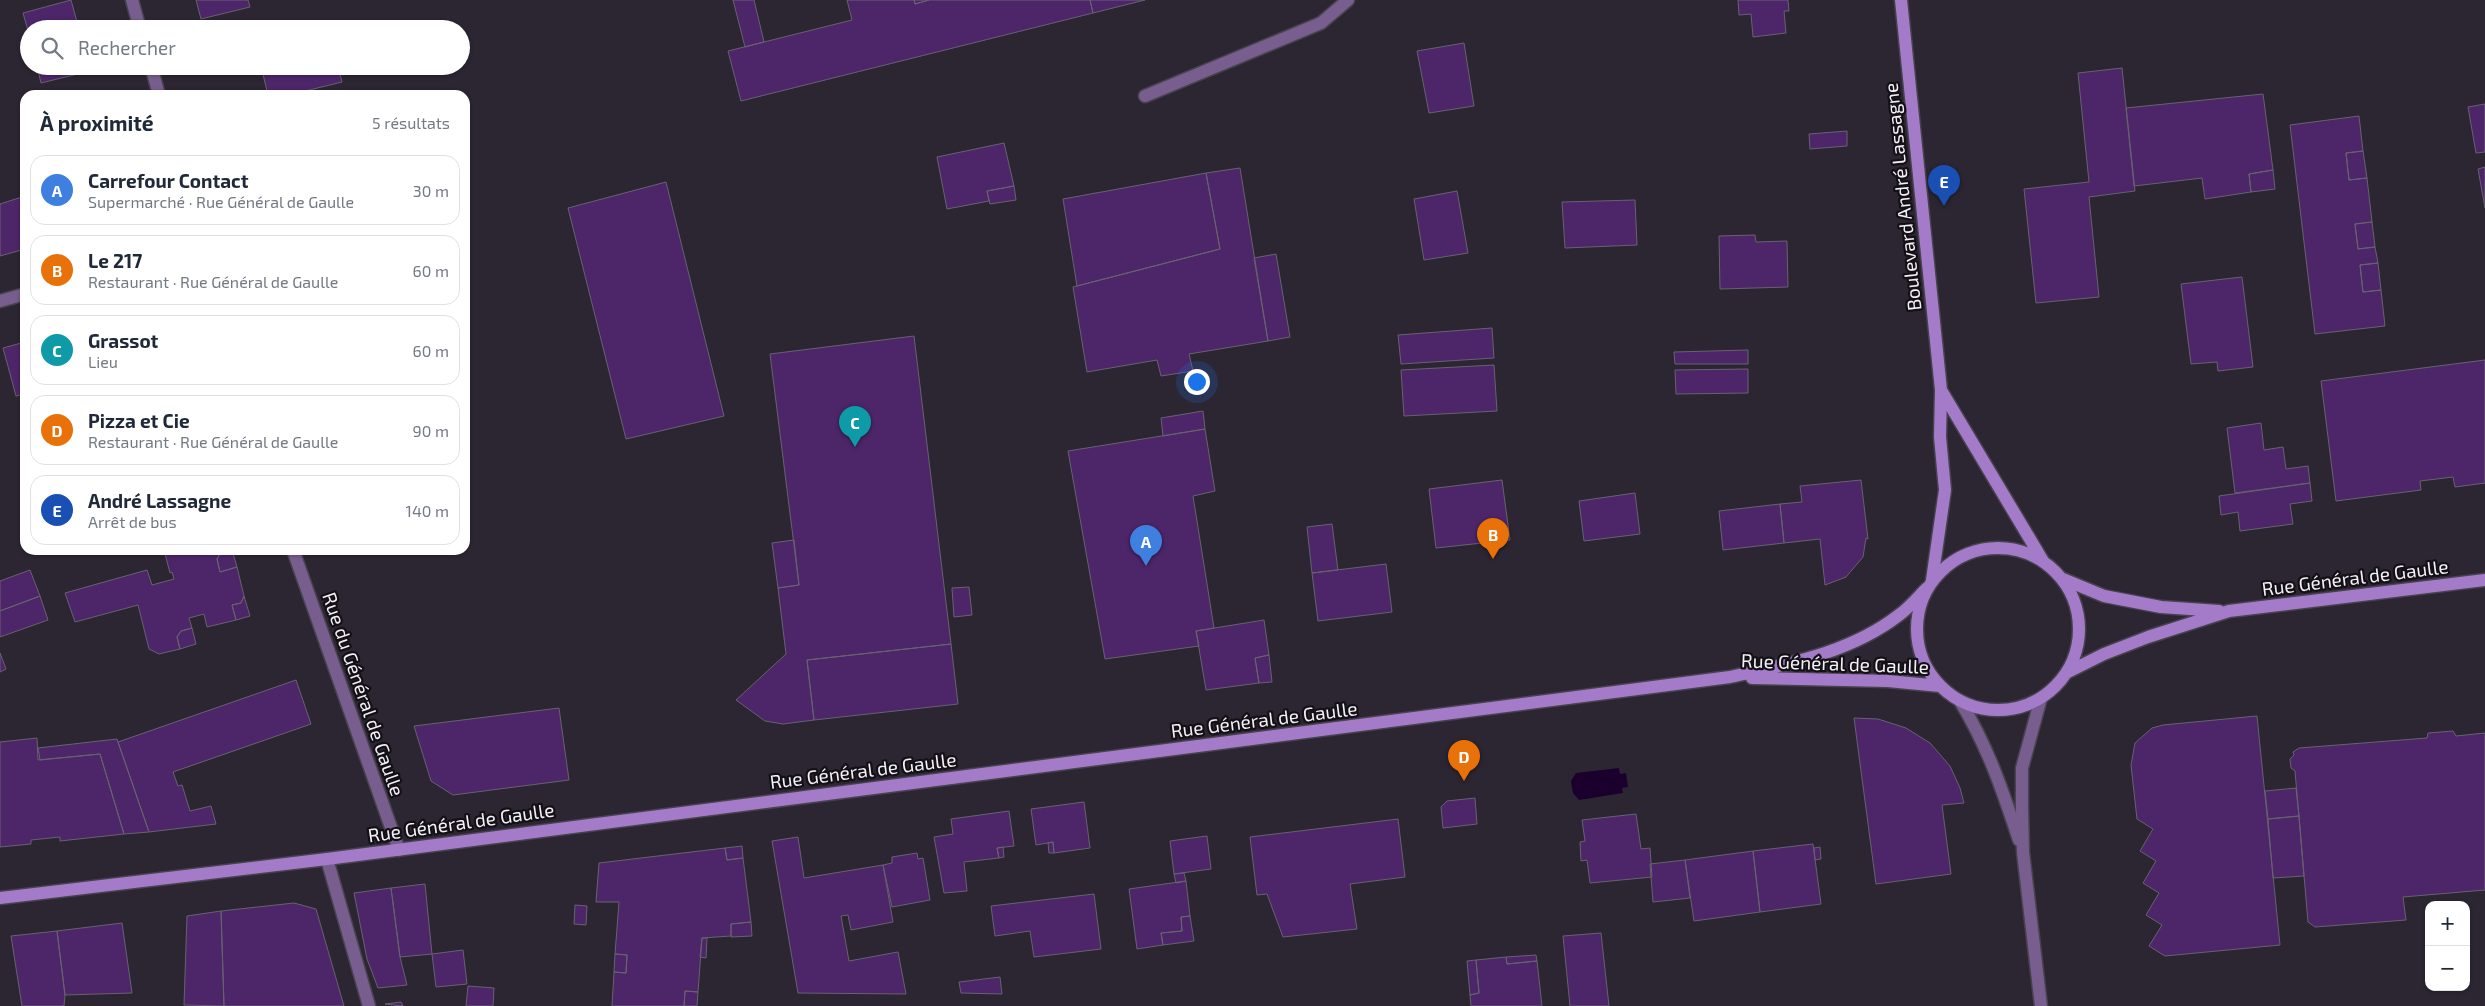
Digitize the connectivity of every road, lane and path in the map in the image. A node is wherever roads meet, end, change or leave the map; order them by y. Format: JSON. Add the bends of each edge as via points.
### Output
{"nodes":[{"id":1,"x":132,"y":0,"type":"edge"},
{"id":2,"x":1348,"y":0,"type":"edge"},
{"id":3,"x":1901,"y":0,"type":"edge"},
{"id":4,"x":138,"y":20,"type":"edge"},
{"id":5,"x":153,"y":75,"type":"edge"},
{"id":6,"x":158,"y":90,"type":"edge"},
{"id":7,"x":1145,"y":96,"type":"dead end"},
{"id":8,"x":20,"y":295,"type":"edge"},
{"id":9,"x":0,"y":301,"type":"edge"},
{"id":10,"x":1941,"y":390,"type":"junction"},
{"id":11,"x":295,"y":555,"type":"edge"},
{"id":12,"x":2043,"y":562,"type":"junction"},
{"id":13,"x":2063,"y":579,"type":"junction"},
{"id":14,"x":2485,"y":580,"type":"edge"},
{"id":15,"x":1929,"y":584,"type":"junction"},
{"id":16,"x":2229,"y":611,"type":"junction"},
{"id":17,"x":2066,"y":673,"type":"junction"},
{"id":18,"x":1730,"y":677,"type":"junction"},
{"id":19,"x":1940,"y":686,"type":"junction"},
{"id":20,"x":2041,"y":698,"type":"junction"},
{"id":21,"x":1960,"y":701,"type":"junction"},
{"id":22,"x":399,"y":850,"type":"junction"},
{"id":23,"x":2023,"y":852,"type":"junction"},
{"id":24,"x":327,"y":859,"type":"junction"},
{"id":25,"x":0,"y":898,"type":"edge"},
{"id":26,"x":369,"y":1006,"type":"edge"},
{"id":27,"x":2041,"y":1006,"type":"edge"}],
"edges":[{"from":1,"to":4,"type":"street"},
{"from":2,"to":7,"type":"street","via":[[1321,23]]},
{"from":3,"to":10,"type":"street","name":"Boulevard André Lassagne"},
{"from":5,"to":6,"type":"street"},
{"from":8,"to":9,"type":"street"},
{"from":10,"to":12,"type":"street","name":"Boulevard André Lassagne"},
{"from":10,"to":15,"type":"street","name":"Boulevard André Lassagne","via":[[1940,437],[1945,490]]},
{"from":11,"to":22,"type":"street","name":"Rue du Général de Gaulle"},
{"from":12,"to":13,"type":"street"},
{"from":12,"to":15,"type":"street","via":[[2021,550],[1996,547],[1972,551],[1949,563]]},
{"from":13,"to":16,"type":"street","name":"Rue Général de Gaulle","via":[[2104,596],[2160,608]]},
{"from":13,"to":17,"type":"street","via":[[2074,601],[2079,626],[2076,651]]},
{"from":14,"to":16,"type":"street","name":"Rue Général de Gaulle"},
{"from":15,"to":18,"type":"street","name":"Rue Général de Gaulle","via":[[1899,615],[1847,646],[1800,662]]},
{"from":15,"to":19,"type":"street","via":[[1918,613],[1917,640],[1924,665]]},
{"from":16,"to":17,"type":"street","name":"Rue Général de Gaulle","via":[[2148,637]]},
{"from":17,"to":20,"type":"street"},
{"from":18,"to":19,"type":"street","name":"Rue Général de Gaulle","via":[[1888,681]]},
{"from":18,"to":22,"type":"street","name":"Rue Général de Gaulle"},
{"from":19,"to":21,"type":"street"},
{"from":20,"to":21,"type":"street","via":[[2022,707],[2001,711]]},
{"from":20,"to":23,"type":"street","via":[[2022,768]]},
{"from":21,"to":23,"type":"street","via":[[1997,773]]},
{"from":22,"to":24,"type":"street","name":"Rue Général de Gaulle"},
{"from":23,"to":27,"type":"street"},
{"from":24,"to":25,"type":"street","name":"Rue Général de Gaulle"},
{"from":24,"to":26,"type":"street"}]}
